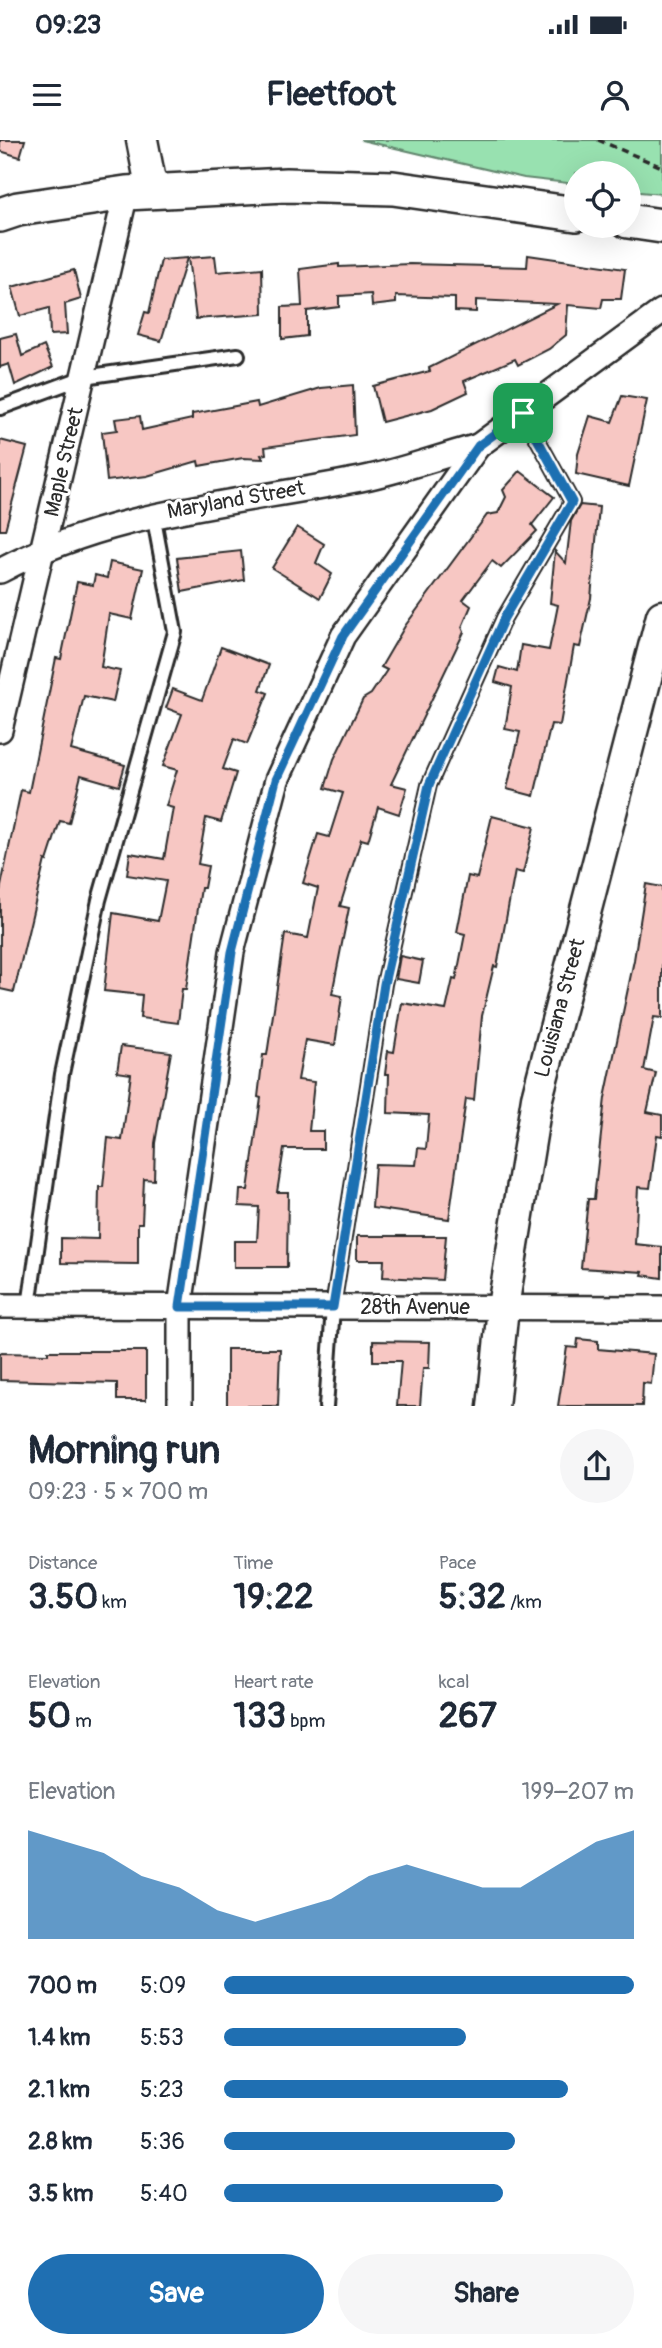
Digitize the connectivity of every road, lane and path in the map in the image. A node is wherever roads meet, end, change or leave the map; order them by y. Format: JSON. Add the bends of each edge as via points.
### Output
{"nodes":[{"id":1,"x":142,"y":140,"type":"edge"},
{"id":2,"x":598,"y":140,"type":"edge"},
{"id":3,"x":662,"y":167,"type":"edge"},
{"id":4,"x":139,"y":192,"type":"junction"},
{"id":5,"x":564,"y":212,"type":"edge"},
{"id":6,"x":0,"y":215,"type":"edge"},
{"id":7,"x":641,"y":223,"type":"edge"},
{"id":8,"x":662,"y":226,"type":"edge"},
{"id":9,"x":662,"y":311,"type":"edge"},
{"id":10,"x":237,"y":355,"type":"dead end"},
{"id":11,"x":84,"y":377,"type":"junction"},
{"id":12,"x":0,"y":408,"type":"edge"},
{"id":13,"x":523,"y":413,"type":"junction"},
{"id":14,"x":478,"y":446,"type":"junction"},
{"id":15,"x":153,"y":514,"type":"junction"},
{"id":16,"x":44,"y":548,"type":"junction"},
{"id":17,"x":0,"y":571,"type":"edge"},
{"id":18,"x":662,"y":616,"type":"edge"},
{"id":19,"x":0,"y":730,"type":"edge"},
{"id":20,"x":0,"y":1306,"type":"edge"},
{"id":21,"x":29,"y":1306,"type":"junction"},
{"id":22,"x":180,"y":1307,"type":"junction"},
{"id":23,"x":333,"y":1307,"type":"junction"},
{"id":24,"x":503,"y":1307,"type":"junction"},
{"id":25,"x":662,"y":1308,"type":"edge"},
{"id":26,"x":180,"y":1406,"type":"edge"},
{"id":27,"x":326,"y":1406,"type":"edge"},
{"id":28,"x":493,"y":1406,"type":"edge"}],
"edges":[{"from":1,"to":4,"type":"street"},
{"from":2,"to":3,"type":"path"},
{"from":4,"to":5,"type":"main road","via":[[286,185],[393,188]]},
{"from":4,"to":6,"type":"main road"},
{"from":4,"to":11,"type":"street","name":"Maple Street"},
{"from":7,"to":8,"type":"main road"},
{"from":9,"to":13,"type":"street"},
{"from":10,"to":11,"type":"lane"},
{"from":11,"to":12,"type":"lane"},
{"from":11,"to":16,"type":"street","name":"Maple Street"},
{"from":13,"to":14,"type":"street"},
{"from":13,"to":23,"type":"lane","via":[[572,502],[504,618],[429,785],[384,984]]},
{"from":14,"to":15,"type":"street","name":"Maryland Street","via":[[371,477]]},
{"from":14,"to":22,"type":"street","via":[[343,636],[276,780],[232,952]]},
{"from":15,"to":16,"type":"street","name":"Maryland Street"},
{"from":15,"to":21,"type":"lane","via":[[175,632],[96,914],[62,1074]]},
{"from":16,"to":17,"type":"street","name":"Maryland Street"},
{"from":16,"to":19,"type":"street","name":"Maple Street"},
{"from":18,"to":24,"type":"street","name":"Louisiana Street","via":[[537,1098]]},
{"from":20,"to":21,"type":"street","name":"28th Avenue"},
{"from":21,"to":22,"type":"street","name":"28th Avenue"},
{"from":22,"to":23,"type":"street","name":"28th Avenue"},
{"from":22,"to":26,"type":"street"},
{"from":23,"to":24,"type":"street","name":"28th Avenue"},
{"from":23,"to":27,"type":"lane"},
{"from":24,"to":25,"type":"street","name":"28th Avenue"},
{"from":24,"to":28,"type":"street","name":"Louisiana Street"}]}
